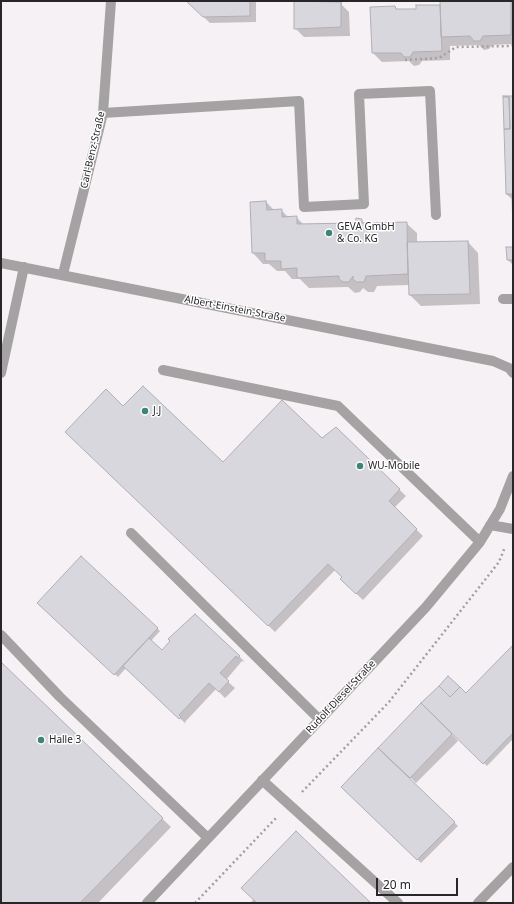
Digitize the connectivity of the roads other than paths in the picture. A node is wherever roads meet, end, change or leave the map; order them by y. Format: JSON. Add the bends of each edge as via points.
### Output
{"nodes":[{"id":1,"x":111,"y":1,"type":"edge"},
{"id":2,"x":103,"y":113,"type":"junction"},
{"id":3,"x":436,"y":215,"type":"dead end"},
{"id":4,"x":1,"y":263,"type":"edge"},
{"id":5,"x":24,"y":267,"type":"junction"},
{"id":6,"x":64,"y":274,"type":"junction"},
{"id":7,"x":163,"y":370,"type":"dead end"},
{"id":8,"x":512,"y":370,"type":"edge"},
{"id":9,"x":1,"y":373,"type":"edge"},
{"id":10,"x":513,"y":476,"type":"edge"},
{"id":11,"x":490,"y":525,"type":"junction"},
{"id":12,"x":513,"y":529,"type":"edge"},
{"id":13,"x":131,"y":533,"type":"dead end"},
{"id":14,"x":480,"y":542,"type":"junction"},
{"id":15,"x":1,"y":635,"type":"edge"},
{"id":16,"x":320,"y":720,"type":"junction"},
{"id":17,"x":262,"y":780,"type":"junction"},
{"id":18,"x":208,"y":838,"type":"junction"},
{"id":19,"x":513,"y":867,"type":"edge"},
{"id":20,"x":147,"y":903,"type":"edge"},
{"id":21,"x":398,"y":903,"type":"edge"},
{"id":22,"x":478,"y":903,"type":"edge"}],
"edges":[{"from":1,"to":2,"type":"street","name":"Carl-Benz-Straße"},
{"from":2,"to":3,"type":"street","via":[[299,100],[304,207],[364,204],[359,94],[430,91]]},
{"from":2,"to":6,"type":"street","name":"Carl-Benz-Straße"},
{"from":4,"to":5,"type":"street","name":"Albert-Einstein-Straße"},
{"from":5,"to":6,"type":"street","name":"Albert-Einstein-Straße"},
{"from":5,"to":9,"type":"street"},
{"from":6,"to":8,"type":"street","name":"Albert-Einstein-Straße","via":[[493,361]]},
{"from":7,"to":14,"type":"street","via":[[338,406]]},
{"from":10,"to":11,"type":"street","name":"Rudolf-Diesel-Straße","via":[[500,509]]},
{"from":11,"to":12,"type":"street"},
{"from":11,"to":14,"type":"street","name":"Rudolf-Diesel-Straße"},
{"from":13,"to":16,"type":"street"},
{"from":14,"to":16,"type":"street","name":"Rudolf-Diesel-Straße","via":[[426,608]]},
{"from":15,"to":18,"type":"street","via":[[60,697]]},
{"from":16,"to":17,"type":"street","name":"Rudolf-Diesel-Straße"},
{"from":17,"to":18,"type":"street","name":"Rudolf-Diesel-Straße"},
{"from":17,"to":21,"type":"street"},
{"from":18,"to":20,"type":"street","name":"Rudolf-Diesel-Straße"},
{"from":19,"to":22,"type":"street"}]}
